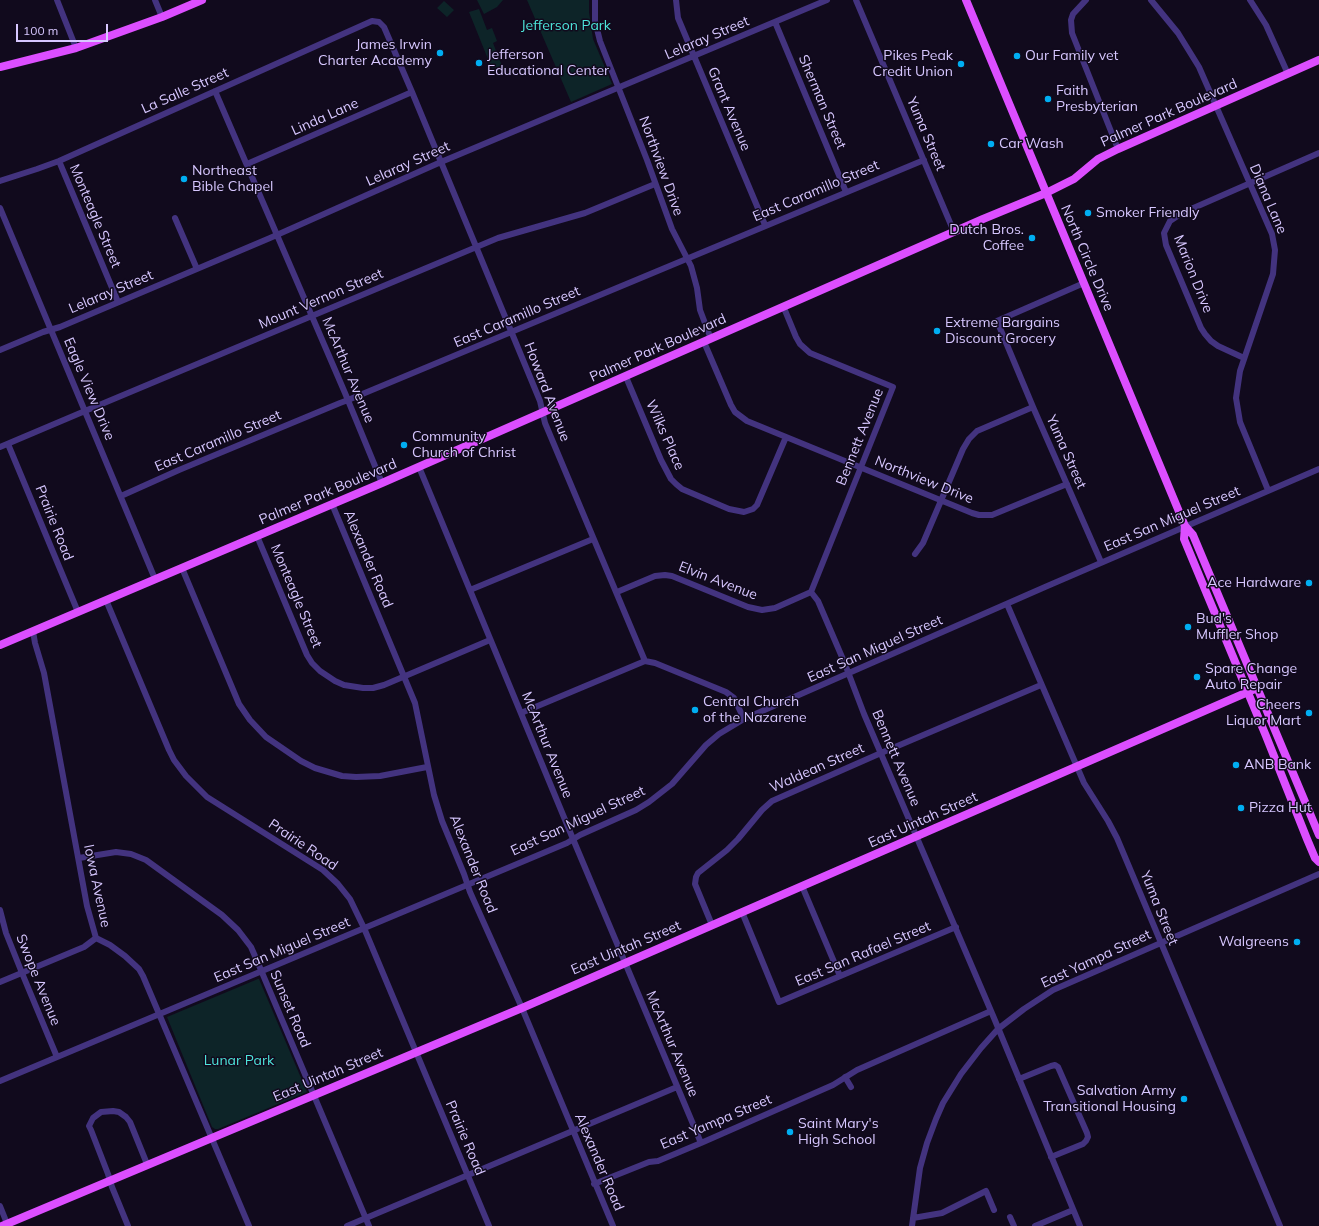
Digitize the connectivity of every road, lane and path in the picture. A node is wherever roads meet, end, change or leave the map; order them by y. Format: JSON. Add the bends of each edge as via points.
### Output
{"nodes":[{"id":1,"x":57,"y":0,"type":"edge"},
{"id":2,"x":155,"y":0,"type":"edge"},
{"id":3,"x":202,"y":0,"type":"edge"},
{"id":4,"x":595,"y":0,"type":"edge"},
{"id":5,"x":676,"y":0,"type":"edge"},
{"id":6,"x":827,"y":0,"type":"edge"},
{"id":7,"x":856,"y":0,"type":"edge"},
{"id":8,"x":966,"y":0,"type":"edge"},
{"id":9,"x":1086,"y":0,"type":"edge"},
{"id":10,"x":1151,"y":0,"type":"edge"},
{"id":11,"x":1250,"y":0,"type":"edge"},
{"id":12,"x":162,"y":17,"type":"junction"},
{"id":13,"x":379,"y":22,"type":"joint"},
{"id":14,"x":775,"y":22,"type":"junction"},
{"id":15,"x":76,"y":48,"type":"junction"},
{"id":16,"x":694,"y":56,"type":"junction"},
{"id":17,"x":1319,"y":60,"type":"edge"},
{"id":18,"x":0,"y":67,"type":"edge"},
{"id":19,"x":1288,"y":74,"type":"junction"},
{"id":20,"x":619,"y":87,"type":"junction"},
{"id":21,"x":215,"y":91,"type":"junction"},
{"id":22,"x":412,"y":92,"type":"junction"},
{"id":23,"x":1216,"y":106,"type":"junction"},
{"id":24,"x":1118,"y":149,"type":"junction"},
{"id":25,"x":1319,"y":153,"type":"edge"},
{"id":26,"x":924,"y":160,"type":"junction"},
{"id":27,"x":59,"y":161,"type":"junction"},
{"id":28,"x":441,"y":162,"type":"junction"},
{"id":29,"x":247,"y":164,"type":"junction"},
{"id":30,"x":0,"y":181,"type":"edge"},
{"id":31,"x":655,"y":184,"type":"junction"},
{"id":32,"x":1250,"y":184,"type":"junction"},
{"id":33,"x":846,"y":192,"type":"junction"},
{"id":34,"x":1046,"y":193,"type":"junction"},
{"id":35,"x":0,"y":208,"type":"edge"},
{"id":36,"x":175,"y":218,"type":"dead end"},
{"id":37,"x":765,"y":225,"type":"junction"},
{"id":38,"x":954,"y":232,"type":"junction"},
{"id":39,"x":278,"y":235,"type":"junction"},
{"id":40,"x":476,"y":247,"type":"junction"},
{"id":41,"x":687,"y":258,"type":"junction"},
{"id":42,"x":197,"y":269,"type":"junction"},
{"id":43,"x":1084,"y":283,"type":"junction"},
{"id":44,"x":118,"y":302,"type":"junction"},
{"id":45,"x":784,"y":308,"type":"junction"},
{"id":46,"x":312,"y":316,"type":"junction"},
{"id":47,"x":51,"y":330,"type":"junction"},
{"id":48,"x":511,"y":332,"type":"junction"},
{"id":49,"x":707,"y":341,"type":"junction"},
{"id":50,"x":0,"y":350,"type":"edge"},
{"id":51,"x":1244,"y":358,"type":"junction"},
{"id":52,"x":626,"y":377,"type":"junction"},
{"id":53,"x":348,"y":400,"type":"junction"},
{"id":54,"x":1033,"y":406,"type":"junction"},
{"id":55,"x":85,"y":411,"type":"junction"},
{"id":56,"x":543,"y":412,"type":"junction"},
{"id":57,"x":786,"y":437,"type":"junction"},
{"id":58,"x":8,"y":444,"type":"junction"},
{"id":59,"x":0,"y":447,"type":"edge"},
{"id":60,"x":419,"y":467,"type":"junction"},
{"id":61,"x":861,"y":467,"type":"junction"},
{"id":62,"x":1319,"y":469,"type":"edge"},
{"id":63,"x":382,"y":483,"type":"junction"},
{"id":64,"x":1067,"y":484,"type":"junction"},
{"id":65,"x":1268,"y":490,"type":"junction"},
{"id":66,"x":121,"y":496,"type":"junction"},
{"id":67,"x":941,"y":500,"type":"junction"},
{"id":68,"x":332,"y":504,"type":"junction"},
{"id":69,"x":1185,"y":526,"type":"junction"},
{"id":70,"x":257,"y":536,"type":"junction"},
{"id":71,"x":593,"y":539,"type":"junction"},
{"id":72,"x":915,"y":554,"type":"dead end"},
{"id":73,"x":1101,"y":562,"type":"junction"},
{"id":74,"x":182,"y":568,"type":"junction"},
{"id":75,"x":155,"y":579,"type":"junction"},
{"id":76,"x":470,"y":590,"type":"junction"},
{"id":77,"x":617,"y":592,"type":"junction"},
{"id":78,"x":811,"y":592,"type":"junction"},
{"id":79,"x":106,"y":600,"type":"junction"},
{"id":80,"x":1007,"y":604,"type":"junction"},
{"id":81,"x":78,"y":612,"type":"junction"},
{"id":82,"x":33,"y":631,"type":"junction"},
{"id":83,"x":490,"y":640,"type":"junction"},
{"id":84,"x":0,"y":645,"type":"edge"},
{"id":85,"x":645,"y":661,"type":"junction"},
{"id":86,"x":848,"y":674,"type":"junction"},
{"id":87,"x":405,"y":677,"type":"junction"},
{"id":88,"x":1041,"y":685,"type":"junction"},
{"id":89,"x":1257,"y":688,"type":"junction"},
{"id":90,"x":1248,"y":692,"type":"junction"},
{"id":91,"x":521,"y":713,"type":"junction"},
{"id":92,"x":744,"y":720,"type":"junction"},
{"id":93,"x":881,"y":753,"type":"junction"},
{"id":94,"x":1076,"y":766,"type":"junction"},
{"id":95,"x":428,"y":767,"type":"junction"},
{"id":96,"x":1319,"y":835,"type":"edge"},
{"id":97,"x":917,"y":837,"type":"junction"},
{"id":98,"x":573,"y":839,"type":"junction"},
{"id":99,"x":79,"y":858,"type":"junction"},
{"id":100,"x":1319,"y":862,"type":"edge"},
{"id":101,"x":1319,"y":874,"type":"edge"},
{"id":102,"x":467,"y":884,"type":"junction"},
{"id":103,"x":802,"y":886,"type":"junction"},
{"id":104,"x":0,"y":910,"type":"edge"},
{"id":105,"x":742,"y":912,"type":"junction"},
{"id":106,"x":712,"y":925,"type":"junction"},
{"id":107,"x":956,"y":927,"type":"junction"},
{"id":108,"x":364,"y":928,"type":"junction"},
{"id":109,"x":96,"y":938,"type":"junction"},
{"id":110,"x":1160,"y":943,"type":"junction"},
{"id":111,"x":625,"y":963,"type":"junction"},
{"id":112,"x":261,"y":971,"type":"junction"},
{"id":113,"x":22,"y":973,"type":"junction"},
{"id":114,"x":840,"y":976,"type":"junction"},
{"id":115,"x":0,"y":982,"type":"edge"},
{"id":116,"x":522,"y":1008,"type":"junction"},
{"id":117,"x":991,"y":1011,"type":"junction"},
{"id":118,"x":159,"y":1014,"type":"junction"},
{"id":119,"x":998,"y":1029,"type":"junction"},
{"id":120,"x":416,"y":1052,"type":"junction"},
{"id":121,"x":57,"y":1057,"type":"junction"},
{"id":122,"x":845,"y":1077,"type":"junction"},
{"id":123,"x":1019,"y":1079,"type":"junction"},
{"id":124,"x":0,"y":1081,"type":"edge"},
{"id":125,"x":677,"y":1087,"type":"junction"},
{"id":126,"x":851,"y":1087,"type":"dead end"},
{"id":127,"x":314,"y":1094,"type":"junction"},
{"id":128,"x":573,"y":1132,"type":"junction"},
{"id":129,"x":211,"y":1137,"type":"junction"},
{"id":130,"x":701,"y":1143,"type":"junction"},
{"id":131,"x":1051,"y":1157,"type":"junction"},
{"id":132,"x":147,"y":1164,"type":"junction"},
{"id":133,"x":468,"y":1176,"type":"junction"},
{"id":134,"x":110,"y":1180,"type":"junction"},
{"id":135,"x":594,"y":1184,"type":"junction"},
{"id":136,"x":0,"y":1206,"type":"edge"},
{"id":137,"x":994,"y":1210,"type":"dead end"},
{"id":138,"x":1073,"y":1210,"type":"junction"},
{"id":139,"x":1010,"y":1217,"type":"dead end"},
{"id":140,"x":366,"y":1218,"type":"junction"},
{"id":141,"x":913,"y":1218,"type":"junction"},
{"id":142,"x":6,"y":1225,"type":"edge"},
{"id":143,"x":128,"y":1226,"type":"edge"},
{"id":144,"x":249,"y":1226,"type":"edge"},
{"id":145,"x":347,"y":1226,"type":"edge"},
{"id":146,"x":369,"y":1226,"type":"edge"},
{"id":147,"x":489,"y":1226,"type":"edge"},
{"id":148,"x":612,"y":1226,"type":"edge"},
{"id":149,"x":912,"y":1226,"type":"edge"},
{"id":150,"x":1014,"y":1226,"type":"edge"},
{"id":151,"x":1035,"y":1226,"type":"edge"},
{"id":152,"x":1080,"y":1226,"type":"edge"},
{"id":153,"x":1280,"y":1226,"type":"edge"}],
"edges":[{"from":1,"to":15,"type":"street"},
{"from":2,"to":12,"type":"street"},
{"from":3,"to":12,"type":"main road"},
{"from":4,"to":20,"type":"street","name":"Northview Drive","via":[[597,32]]},
{"from":5,"to":16,"type":"street","name":"Grant Avenue","via":[[678,18]]},
{"from":6,"to":14,"type":"street","name":"Lelaray Street"},
{"from":7,"to":26,"type":"street","name":"Yuma Street"},
{"from":8,"to":34,"type":"main road","name":"North Circle Drive"},
{"from":9,"to":24,"type":"street","via":[[1073,14],[1072,33]]},
{"from":10,"to":23,"type":"street","name":"Diana Lane","via":[[1186,44]]},
{"from":11,"to":19,"type":"street","via":[[1266,25]]},
{"from":12,"to":15,"type":"main road"},
{"from":13,"to":21,"type":"street","name":"La Salle Street","via":[[372,22]]},
{"from":13,"to":22,"type":"street","name":"Howard Avenue","via":[[384,27]]},
{"from":14,"to":16,"type":"street","name":"Lelaray Street"},
{"from":14,"to":33,"type":"street","name":"Sherman Street"},
{"from":15,"to":18,"type":"main road"},
{"from":16,"to":20,"type":"street","name":"Lelaray Street"},
{"from":16,"to":37,"type":"street","name":"Grant Avenue"},
{"from":17,"to":19,"type":"main road","name":"Palmer Park Boulevard"},
{"from":19,"to":23,"type":"main road","name":"Palmer Park Boulevard"},
{"from":20,"to":28,"type":"street","name":"Lelaray Street"},
{"from":20,"to":31,"type":"street","name":"Northview Drive"},
{"from":21,"to":27,"type":"street","name":"La Salle Street"},
{"from":21,"to":29,"type":"street","name":"McArthur Avenue"},
{"from":22,"to":28,"type":"street","name":"Howard Avenue"},
{"from":22,"to":29,"type":"street","name":"Linda Lane"},
{"from":23,"to":24,"type":"main road","name":"Palmer Park Boulevard"},
{"from":23,"to":32,"type":"street","name":"Diana Lane"},
{"from":24,"to":34,"type":"main road","name":"Palmer Park Boulevard","via":[[1098,159],[1074,179]]},
{"from":25,"to":32,"type":"street","name":"Marion Drive"},
{"from":26,"to":33,"type":"street","name":"East Caramillo Street"},
{"from":26,"to":38,"type":"street","name":"Yuma Street"},
{"from":27,"to":30,"type":"street","name":"La Salle Street"},
{"from":27,"to":44,"type":"street","name":"Monteagle Street"},
{"from":28,"to":39,"type":"street","name":"Lelaray Street"},
{"from":28,"to":40,"type":"street","name":"Howard Avenue"},
{"from":29,"to":39,"type":"street","name":"McArthur Avenue"},
{"from":31,"to":40,"type":"street","name":"Mount Vernon Street","via":[[585,213],[498,238]]},
{"from":31,"to":41,"type":"street","name":"Northview Drive","via":[[672,230]]},
{"from":32,"to":51,"type":"street","name":"Diana Lane","via":[[1272,234],[1275,258],[1271,282]]},
{"from":32,"to":51,"type":"street","name":"Marion Drive","via":[[1175,216],[1164,233],[1166,245],[1205,334],[1218,346]]},
{"from":33,"to":37,"type":"street","name":"East Caramillo Street"},
{"from":34,"to":38,"type":"main road","name":"Palmer Park Boulevard"},
{"from":34,"to":43,"type":"main road","name":"North Circle Drive"},
{"from":35,"to":47,"type":"street","name":"Eagle View Drive"},
{"from":36,"to":42,"type":"street"},
{"from":37,"to":41,"type":"street","name":"East Caramillo Street"},
{"from":38,"to":45,"type":"main road","name":"Palmer Park Boulevard"},
{"from":39,"to":42,"type":"street","name":"Lelaray Street"},
{"from":39,"to":46,"type":"street","name":"McArthur Avenue"},
{"from":40,"to":46,"type":"street","name":"Mount Vernon Street"},
{"from":40,"to":48,"type":"street","name":"Howard Avenue"},
{"from":41,"to":48,"type":"street","name":"East Caramillo Street"},
{"from":41,"to":49,"type":"street","name":"Northview Drive","via":[[696,284]]},
{"from":42,"to":44,"type":"street","name":"Lelaray Street"},
{"from":43,"to":54,"type":"street","via":[[997,321]]},
{"from":43,"to":69,"type":"main road","name":"North Circle Drive"},
{"from":44,"to":47,"type":"street","name":"Lelaray Street"},
{"from":45,"to":49,"type":"main road","name":"Palmer Park Boulevard"},
{"from":45,"to":61,"type":"street","name":"Bennett Avenue","via":[[800,344],[810,353],[893,387]]},
{"from":46,"to":53,"type":"street","name":"McArthur Avenue"},
{"from":46,"to":55,"type":"street","name":"Mount Vernon Street"},
{"from":47,"to":50,"type":"street","name":"Lelaray Street"},
{"from":47,"to":55,"type":"street","name":"Eagle View Drive"},
{"from":48,"to":53,"type":"street","name":"East Caramillo Street"},
{"from":48,"to":56,"type":"street","name":"Howard Avenue"},
{"from":49,"to":52,"type":"main road","name":"Palmer Park Boulevard"},
{"from":49,"to":57,"type":"street","name":"Northview Drive","via":[[735,412],[747,421]]},
{"from":51,"to":65,"type":"street","name":"Diana Lane","via":[[1236,390],[1238,415]]},
{"from":52,"to":56,"type":"main road","name":"Palmer Park Boulevard"},
{"from":52,"to":57,"type":"street","name":"Wilks Place","via":[[660,460],[671,479],[682,489],[730,508],[744,512],[757,506]]},
{"from":53,"to":63,"type":"street","name":"McArthur Avenue"},
{"from":53,"to":66,"type":"street","name":"East Caramillo Street"},
{"from":54,"to":64,"type":"street","name":"Yuma Street"},
{"from":54,"to":67,"type":"street","name":"Yuma Street","via":[[977,431],[969,439]]},
{"from":55,"to":58,"type":"street","name":"Mount Vernon Street"},
{"from":55,"to":66,"type":"street","name":"Eagle View Drive"},
{"from":56,"to":60,"type":"main road","name":"Palmer Park Boulevard"},
{"from":56,"to":71,"type":"street","name":"Howard Avenue","via":[[545,423]]},
{"from":57,"to":61,"type":"street","name":"Northview Drive"},
{"from":58,"to":59,"type":"street","name":"Mount Vernon Street"},
{"from":58,"to":81,"type":"street","name":"Prairie Road"},
{"from":60,"to":63,"type":"main road","name":"Palmer Park Boulevard"},
{"from":60,"to":76,"type":"street","name":"McArthur Avenue"},
{"from":61,"to":67,"type":"street","name":"Northview Drive"},
{"from":61,"to":78,"type":"street","name":"Bennett Avenue"},
{"from":62,"to":65,"type":"street","name":"East San Miguel Street"},
{"from":63,"to":68,"type":"main road","name":"Palmer Park Boulevard"},
{"from":64,"to":67,"type":"street","name":"Northview Drive","via":[[985,516]]},
{"from":64,"to":73,"type":"street","name":"Yuma Street"},
{"from":65,"to":69,"type":"street","name":"East San Miguel Street"},
{"from":66,"to":75,"type":"street","name":"Eagle View Drive"},
{"from":67,"to":72,"type":"street","name":"Yuma Street","via":[[923,543]]},
{"from":68,"to":70,"type":"main road","name":"Palmer Park Boulevard"},
{"from":68,"to":87,"type":"street","name":"Alexander Road"},
{"from":69,"to":73,"type":"street","name":"East San Miguel Street"},
{"from":69,"to":89,"type":"main road","name":"North Circle Drive","via":[[1193,535]]},
{"from":69,"to":90,"type":"main road","name":"North Circle Drive","via":[[1184,539]]},
{"from":70,"to":74,"type":"main road","name":"Palmer Park Boulevard"},
{"from":70,"to":87,"type":"street","name":"Monteagle Street","via":[[303,647],[320,671],[344,685],[363,688],[373,688]]},
{"from":71,"to":76,"type":"street"},
{"from":71,"to":77,"type":"street","name":"Howard Avenue"},
{"from":73,"to":80,"type":"street","name":"East San Miguel Street"},
{"from":74,"to":75,"type":"main road","name":"Palmer Park Boulevard"},
{"from":74,"to":95,"type":"street","via":[[239,704],[266,737],[315,768],[342,776],[380,776]]},
{"from":75,"to":79,"type":"main road","name":"Palmer Park Boulevard"},
{"from":76,"to":83,"type":"street","name":"McArthur Avenue"},
{"from":77,"to":78,"type":"street","name":"Elvin Avenue","via":[[655,576],[666,575],[762,610],[775,608]]},
{"from":77,"to":85,"type":"street","name":"Howard Avenue"},
{"from":78,"to":86,"type":"street","name":"Bennett Avenue","via":[[818,601]]},
{"from":79,"to":81,"type":"main road","name":"Palmer Park Boulevard"},
{"from":79,"to":108,"type":"street","name":"Prairie Road","via":[[169,750],[182,772],[207,798],[323,870],[344,891]]},
{"from":80,"to":86,"type":"street","name":"East San Miguel Street"},
{"from":80,"to":88,"type":"street","name":"Yuma Street"},
{"from":81,"to":82,"type":"main road","name":"Palmer Park Boulevard"},
{"from":82,"to":84,"type":"main road","name":"Palmer Park Boulevard"},
{"from":82,"to":99,"type":"street","name":"Iowa Avenue","via":[[44,673]]},
{"from":83,"to":87,"type":"street","name":"Monteagle Street"},
{"from":83,"to":91,"type":"street","name":"McArthur Avenue"},
{"from":85,"to":91,"type":"street"},
{"from":85,"to":92,"type":"street","via":[[655,662],[726,692],[734,698]]},
{"from":86,"to":92,"type":"street","name":"East San Miguel Street"},
{"from":86,"to":93,"type":"street","name":"Bennett Avenue"},
{"from":87,"to":95,"type":"street","name":"Alexander Road","via":[[415,703]]},
{"from":88,"to":93,"type":"street","name":"Waldean Street"},
{"from":88,"to":94,"type":"street","name":"Yuma Street"},
{"from":89,"to":90,"type":"main road","name":"East Uintah Street"},
{"from":89,"to":96,"type":"main road","name":"North Circle Drive"},
{"from":90,"to":94,"type":"main road","name":"East Uintah Street"},
{"from":90,"to":100,"type":"main road","name":"North Circle Drive","via":[[1307,839]]},
{"from":91,"to":98,"type":"street","name":"McArthur Avenue"},
{"from":92,"to":98,"type":"street","name":"East San Miguel Street","via":[[709,742],[672,784],[649,802]]},
{"from":93,"to":97,"type":"street","name":"Bennett Avenue"},
{"from":93,"to":106,"type":"street","name":"Waldean Street","via":[[772,801],[727,850],[698,873],[695,884]]},
{"from":94,"to":97,"type":"main road","name":"East Uintah Street"},
{"from":94,"to":110,"type":"street","name":"Yuma Street","via":[[1113,830]]},
{"from":95,"to":102,"type":"street","name":"Alexander Road","via":[[442,821]]},
{"from":97,"to":103,"type":"main road","name":"East Uintah Street"},
{"from":97,"to":107,"type":"street","name":"Bennett Avenue"},
{"from":98,"to":102,"type":"street","name":"East San Miguel Street"},
{"from":98,"to":111,"type":"street","name":"McArthur Avenue"},
{"from":99,"to":109,"type":"street","name":"Iowa Avenue","via":[[87,906]]},
{"from":99,"to":112,"type":"street","name":"Sunset Road","via":[[116,852],[146,860],[232,923],[251,947]]},
{"from":101,"to":110,"type":"street","name":"East Yampa Street"},
{"from":102,"to":108,"type":"street","name":"East San Miguel Street"},
{"from":102,"to":116,"type":"street","name":"Alexander Road"},
{"from":103,"to":105,"type":"main road","name":"East Uintah Street"},
{"from":103,"to":114,"type":"street"},
{"from":104,"to":113,"type":"street","name":"Swope Avenue"},
{"from":105,"to":106,"type":"main road","name":"East Uintah Street"},
{"from":105,"to":114,"type":"street","name":"East San Rafael Street","via":[[780,1002]]},
{"from":106,"to":111,"type":"main road","name":"East Uintah Street"},
{"from":107,"to":114,"type":"street","name":"East San Rafael Street"},
{"from":107,"to":117,"type":"street","name":"Bennett Avenue"},
{"from":108,"to":112,"type":"street","name":"East San Miguel Street"},
{"from":108,"to":120,"type":"street","name":"Prairie Road"},
{"from":109,"to":113,"type":"street","via":[[84,947]]},
{"from":109,"to":118,"type":"street","name":"Iowa Avenue","via":[[117,950],[139,969]]},
{"from":110,"to":119,"type":"street","name":"East Yampa Street","via":[[1054,990]]},
{"from":110,"to":153,"type":"street","name":"Yuma Street"},
{"from":111,"to":116,"type":"main road","name":"East Uintah Street"},
{"from":111,"to":125,"type":"street","name":"McArthur Avenue"},
{"from":112,"to":118,"type":"street","name":"East San Miguel Street"},
{"from":112,"to":127,"type":"street","name":"Sunset Road"},
{"from":113,"to":115,"type":"street"},
{"from":113,"to":121,"type":"street","name":"Swope Avenue"},
{"from":116,"to":120,"type":"main road","name":"East Uintah Street"},
{"from":116,"to":128,"type":"street","name":"Alexander Road"},
{"from":117,"to":119,"type":"street","name":"Bennett Avenue"},
{"from":117,"to":122,"type":"street","name":"East Yampa Street"},
{"from":118,"to":121,"type":"street","name":"East San Miguel Street"},
{"from":118,"to":129,"type":"street","name":"Iowa Avenue"},
{"from":119,"to":123,"type":"street","name":"Bennett Avenue"},
{"from":119,"to":141,"type":"street","name":"East Yampa Street","via":[[961,1074],[936,1119],[926,1143],[920,1168]]},
{"from":120,"to":127,"type":"main road","name":"East Uintah Street"},
{"from":120,"to":133,"type":"street","name":"Prairie Road"},
{"from":121,"to":124,"type":"street","name":"East San Miguel Street"},
{"from":122,"to":126,"type":"street"},
{"from":122,"to":130,"type":"street","name":"East Yampa Street","via":[[833,1085]]},
{"from":123,"to":131,"type":"street","name":"Bennett Avenue"},
{"from":123,"to":131,"type":"street","via":[[1051,1066],[1058,1067],[1088,1133],[1083,1144]]},
{"from":125,"to":128,"type":"street"},
{"from":125,"to":130,"type":"street","name":"McArthur Avenue"},
{"from":127,"to":129,"type":"main road","name":"East Uintah Street"},
{"from":127,"to":140,"type":"street","name":"Sunset Road"},
{"from":128,"to":133,"type":"street"},
{"from":128,"to":135,"type":"street","name":"Alexander Road"},
{"from":129,"to":132,"type":"main road","name":"East Uintah Street"},
{"from":129,"to":144,"type":"street","name":"Iowa Avenue"},
{"from":130,"to":135,"type":"street","name":"East Yampa Street"},
{"from":131,"to":138,"type":"street","name":"Bennett Avenue"},
{"from":132,"to":134,"type":"main road","name":"East Uintah Street"},
{"from":132,"to":134,"type":"street","via":[[126,1117],[119,1112],[101,1112],[93,1118],[89,1126]]},
{"from":133,"to":140,"type":"street"},
{"from":133,"to":147,"type":"street","name":"Prairie Road"},
{"from":134,"to":142,"type":"main road","name":"East Uintah Street"},
{"from":134,"to":143,"type":"street"},
{"from":135,"to":148,"type":"street","name":"Alexander Road"},
{"from":136,"to":142,"type":"street"},
{"from":137,"to":141,"type":"street","via":[[986,1191],[942,1213]]},
{"from":138,"to":151,"type":"street"},
{"from":138,"to":152,"type":"street","name":"Bennett Avenue"},
{"from":139,"to":150,"type":"street"},
{"from":140,"to":145,"type":"street"},
{"from":140,"to":146,"type":"street","name":"Sunset Road"},
{"from":141,"to":149,"type":"street","name":"East Yampa Street"}]}
